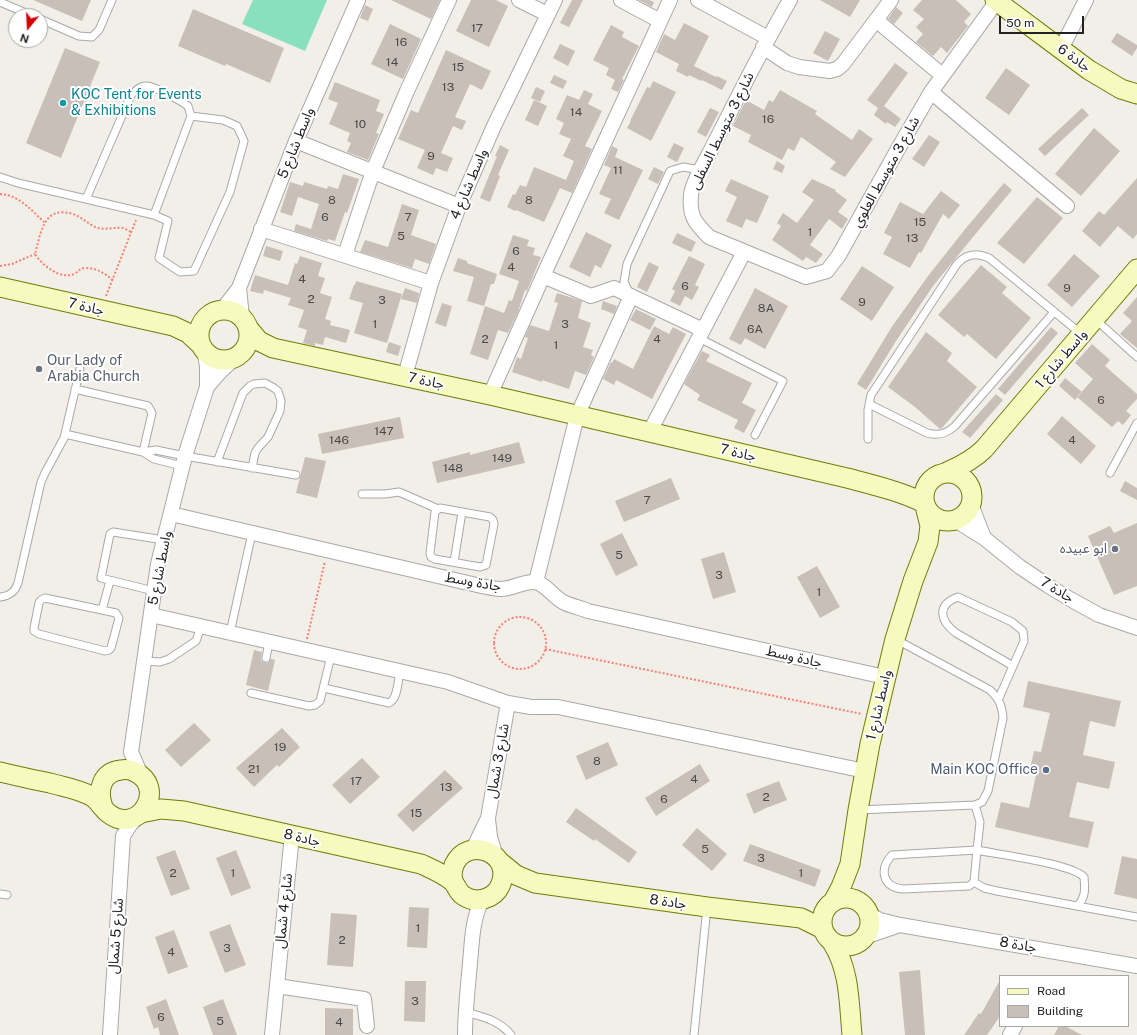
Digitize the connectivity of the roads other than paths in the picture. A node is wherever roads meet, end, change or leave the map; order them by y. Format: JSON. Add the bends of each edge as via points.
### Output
{"nodes":[{"id":1,"x":112,"y":0,"type":"edge"},
{"id":2,"x":358,"y":0,"type":"edge"},
{"id":3,"x":448,"y":0,"type":"edge"},
{"id":4,"x":519,"y":0,"type":"edge"},
{"id":5,"x":555,"y":0,"type":"edge"},
{"id":6,"x":621,"y":0,"type":"edge"},
{"id":7,"x":670,"y":0,"type":"edge"},
{"id":8,"x":698,"y":0,"type":"edge"},
{"id":9,"x":790,"y":0,"type":"edge"},
{"id":10,"x":891,"y":0,"type":"edge"},
{"id":11,"x":996,"y":0,"type":"edge"},
{"id":12,"x":1086,"y":0,"type":"edge"},
{"id":13,"x":0,"y":2,"type":"edge"},
{"id":14,"x":14,"y":8,"type":"edge"},
{"id":15,"x":547,"y":14,"type":"junction"},
{"id":16,"x":876,"y":20,"type":"junction"},
{"id":17,"x":660,"y":21,"type":"junction"},
{"id":18,"x":48,"y":22,"type":"edge"},
{"id":19,"x":765,"y":42,"type":"junction"},
{"id":20,"x":1061,"y":49,"type":"junction"},
{"id":21,"x":942,"y":75,"type":"junction"},
{"id":22,"x":931,"y":92,"type":"junction"},
{"id":23,"x":1137,"y":94,"type":"edge"},
{"id":24,"x":191,"y":116,"type":"junction"},
{"id":25,"x":296,"y":141,"type":"junction"},
{"id":26,"x":701,"y":170,"type":"junction"},
{"id":27,"x":373,"y":171,"type":"junction"},
{"id":28,"x":0,"y":177,"type":"edge"},
{"id":29,"x":86,"y":199,"type":"junction"},
{"id":30,"x":459,"y":206,"type":"junction"},
{"id":31,"x":1067,"y":206,"type":"dead end"},
{"id":32,"x":154,"y":215,"type":"junction"},
{"id":33,"x":261,"y":229,"type":"junction"},
{"id":34,"x":744,"y":252,"type":"junction"},
{"id":35,"x":346,"y":255,"type":"junction"},
{"id":36,"x":1137,"y":269,"type":"edge"},
{"id":37,"x":543,"y":276,"type":"junction"},
{"id":38,"x":431,"y":283,"type":"junction"},
{"id":39,"x":0,"y":288,"type":"edge"},
{"id":40,"x":239,"y":288,"type":"junction"},
{"id":41,"x":631,"y":296,"type":"junction"},
{"id":42,"x":1054,"y":312,"type":"junction"},
{"id":43,"x":214,"y":314,"type":"junction"},
{"id":44,"x":1095,"y":319,"type":"junction"},
{"id":45,"x":246,"y":323,"type":"junction"},
{"id":46,"x":173,"y":326,"type":"junction"},
{"id":47,"x":701,"y":334,"type":"junction"},
{"id":48,"x":1082,"y":334,"type":"junction"},
{"id":49,"x":203,"y":348,"type":"junction"},
{"id":50,"x":274,"y":348,"type":"junction"},
{"id":51,"x":238,"y":355,"type":"junction"},
{"id":52,"x":1137,"y":357,"type":"edge"},
{"id":53,"x":80,"y":369,"type":"dead end"},
{"id":54,"x":405,"y":376,"type":"junction"},
{"id":55,"x":207,"y":387,"type":"junction"},
{"id":56,"x":75,"y":389,"type":"junction"},
{"id":57,"x":490,"y":395,"type":"junction"},
{"id":58,"x":869,"y":404,"type":"junction"},
{"id":59,"x":577,"y":416,"type":"junction"},
{"id":60,"x":1137,"y":423,"type":"edge"},
{"id":61,"x":649,"y":433,"type":"junction"},
{"id":62,"x":65,"y":434,"type":"junction"},
{"id":63,"x":755,"y":435,"type":"dead end"},
{"id":64,"x":868,"y":439,"type":"dead end"},
{"id":65,"x":984,"y":449,"type":"junction"},
{"id":66,"x":143,"y":452,"type":"junction"},
{"id":67,"x":184,"y":462,"type":"junction"},
{"id":68,"x":217,"y":462,"type":"junction"},
{"id":69,"x":252,"y":468,"type":"junction"},
{"id":70,"x":1110,"y":473,"type":"dead end"},
{"id":71,"x":940,"y":475,"type":"junction"},
{"id":72,"x":296,"y":476,"type":"dead end"},
{"id":73,"x":874,"y":485,"type":"junction"},
{"id":74,"x":969,"y":486,"type":"junction"},
{"id":75,"x":362,"y":494,"type":"dead end"},
{"id":76,"x":971,"y":504,"type":"junction"},
{"id":77,"x":925,"y":506,"type":"junction"},
{"id":78,"x":438,"y":508,"type":"junction"},
{"id":79,"x":462,"y":512,"type":"junction"},
{"id":80,"x":171,"y":514,"type":"junction"},
{"id":81,"x":952,"y":521,"type":"junction"},
{"id":82,"x":252,"y":533,"type":"junction"},
{"id":83,"x":984,"y":538,"type":"junction"},
{"id":84,"x":164,"y":540,"type":"junction"},
{"id":85,"x":926,"y":550,"type":"junction"},
{"id":86,"x":437,"y":560,"type":"junction"},
{"id":87,"x":446,"y":569,"type":"junction"},
{"id":88,"x":110,"y":581,"type":"junction"},
{"id":89,"x":536,"y":582,"type":"junction"},
{"id":90,"x":154,"y":591,"type":"junction"},
{"id":91,"x":0,"y":597,"type":"edge"},
{"id":92,"x":102,"y":610,"type":"junction"},
{"id":93,"x":151,"y":615,"type":"junction"},
{"id":94,"x":201,"y":626,"type":"junction"},
{"id":95,"x":1137,"y":628,"type":"edge"},
{"id":96,"x":230,"y":633,"type":"junction"},
{"id":97,"x":895,"y":639,"type":"junction"},
{"id":98,"x":269,"y":642,"type":"junction"},
{"id":99,"x":331,"y":656,"type":"junction"},
{"id":100,"x":266,"y":658,"type":"dead end"},
{"id":101,"x":145,"y":660,"type":"junction"},
{"id":102,"x":1013,"y":666,"type":"junction"},
{"id":103,"x":400,"y":671,"type":"junction"},
{"id":104,"x":886,"y":677,"type":"junction"},
{"id":105,"x":324,"y":688,"type":"junction"},
{"id":106,"x":256,"y":692,"type":"dead end"},
{"id":107,"x":999,"y":698,"type":"junction"},
{"id":108,"x":508,"y":703,"type":"junction"},
{"id":109,"x":131,"y":752,"type":"junction"},
{"id":110,"x":865,"y":771,"type":"junction"},
{"id":111,"x":0,"y":772,"type":"edge"},
{"id":112,"x":108,"y":777,"type":"junction"},
{"id":113,"x":143,"y":778,"type":"junction"},
{"id":114,"x":77,"y":790,"type":"junction"},
{"id":115,"x":975,"y":805,"type":"junction"},
{"id":116,"x":105,"y":809,"type":"junction"},
{"id":117,"x":858,"y":810,"type":"junction"},
{"id":118,"x":184,"y":811,"type":"junction"},
{"id":119,"x":141,"y":814,"type":"junction"},
{"id":120,"x":488,"y":818,"type":"junction"},
{"id":121,"x":123,"y":836,"type":"junction"},
{"id":122,"x":292,"y":836,"type":"junction"},
{"id":123,"x":977,"y":850,"type":"junction"},
{"id":124,"x":468,"y":851,"type":"junction"},
{"id":125,"x":498,"y":859,"type":"junction"},
{"id":126,"x":421,"y":864,"type":"junction"},
{"id":127,"x":850,"y":864,"type":"junction"},
{"id":128,"x":974,"y":882,"type":"junction"},
{"id":129,"x":535,"y":883,"type":"junction"},
{"id":130,"x":459,"y":890,"type":"junction"},
{"id":131,"x":488,"y":897,"type":"junction"},
{"id":132,"x":829,"y":906,"type":"junction"},
{"id":133,"x":1077,"y":906,"type":"junction"},
{"id":134,"x":707,"y":907,"type":"junction"},
{"id":135,"x":864,"y":908,"type":"junction"},
{"id":136,"x":1137,"y":917,"type":"edge"},
{"id":137,"x":800,"y":918,"type":"junction"},
{"id":138,"x":900,"y":925,"type":"junction"},
{"id":139,"x":473,"y":927,"type":"junction"},
{"id":140,"x":827,"y":936,"type":"junction"},
{"id":141,"x":862,"y":939,"type":"junction"},
{"id":142,"x":1137,"y":966,"type":"edge"},
{"id":143,"x":847,"y":978,"type":"junction"},
{"id":144,"x":277,"y":986,"type":"junction"},
{"id":145,"x":465,"y":1012,"type":"junction"},
{"id":146,"x":367,"y":1026,"type":"dead end"},
{"id":147,"x":505,"y":1031,"type":"edge"},
{"id":148,"x":110,"y":1035,"type":"edge"},
{"id":149,"x":272,"y":1035,"type":"edge"},
{"id":150,"x":465,"y":1035,"type":"edge"},
{"id":151,"x":511,"y":1035,"type":"edge"},
{"id":152,"x":694,"y":1035,"type":"edge"},
{"id":153,"x":852,"y":1035,"type":"edge"}],
"edges":[{"from":1,"to":18,"type":"lane","via":[[99,30],[92,37],[79,36]]},
{"from":2,"to":25,"type":"street","name":"واسط شارع 5"},
{"from":3,"to":27,"type":"street"},
{"from":4,"to":15,"type":"street"},
{"from":5,"to":15,"type":"street","name":"واسط شارع 4"},
{"from":6,"to":17,"type":"street"},
{"from":7,"to":17,"type":"street"},
{"from":8,"to":19,"type":"street"},
{"from":9,"to":19,"type":"street","name":"شارع 3 متوسط السفلى"},
{"from":10,"to":16,"type":"street"},
{"from":11,"to":20,"type":"main road","name":"جادة 6"},
{"from":11,"to":21,"type":"street","name":"شارع 3 متوسط العلوي"},
{"from":12,"to":20,"type":"street"},
{"from":13,"to":14,"type":"lane"},
{"from":15,"to":30,"type":"street","name":"واسط شارع 4"},
{"from":16,"to":19,"type":"street","via":[[843,64],[834,70],[791,65]]},
{"from":16,"to":21,"type":"street"},
{"from":17,"to":37,"type":"street"},
{"from":19,"to":26,"type":"street","name":"شارع 3 متوسط السفلى"},
{"from":20,"to":23,"type":"main road","name":"جادة 6","via":[[1089,70]]},
{"from":21,"to":22,"type":"street","name":"شارع 3 متوسط العلوي"},
{"from":22,"to":31,"type":"street"},
{"from":22,"to":34,"type":"street","name":"شارع 3 متوسط العلوي","via":[[839,255],[827,271],[806,277]]},
{"from":24,"to":29,"type":"lane","via":[[188,106],[178,99],[147,86],[138,88],[131,95]]},
{"from":24,"to":32,"type":"lane"},
{"from":24,"to":32,"type":"lane","via":[[223,120],[237,126],[244,141],[230,192],[194,271],[180,272],[159,258],[168,221]]},
{"from":25,"to":27,"type":"street"},
{"from":25,"to":33,"type":"street","name":"واسط شارع 5"},
{"from":26,"to":34,"type":"street","name":"شارع 3 متوسط السفلى","via":[[691,193],[691,211],[697,225],[709,237]]},
{"from":26,"to":41,"type":"lane","via":[[683,167],[670,171],[627,264],[624,282]]},
{"from":27,"to":30,"type":"street"},
{"from":27,"to":35,"type":"street"},
{"from":28,"to":29,"type":"lane"},
{"from":29,"to":32,"type":"lane"},
{"from":30,"to":38,"type":"street","name":"واسط شارع 4"},
{"from":33,"to":35,"type":"street"},
{"from":33,"to":40,"type":"street","name":"واسط شارع 5"},
{"from":34,"to":47,"type":"street"},
{"from":35,"to":38,"type":"street"},
{"from":36,"to":44,"type":"main road","name":"واسط شارع 1"},
{"from":37,"to":41,"type":"street","via":[[591,296],[614,288]]},
{"from":37,"to":57,"type":"street"},
{"from":38,"to":54,"type":"street","name":"واسط شارع 4"},
{"from":39,"to":46,"type":"main road","name":"جادة 7"},
{"from":40,"to":43,"type":"street","name":"واسط شارع 5"},
{"from":40,"to":45,"type":"street","name":"واسط شارع 5"},
{"from":41,"to":47,"type":"street"},
{"from":41,"to":59,"type":"street"},
{"from":42,"to":48,"type":"lane"},
{"from":42,"to":58,"type":"lane","via":[[955,426],[945,433],[926,433]]},
{"from":42,"to":58,"type":"lane","via":[[989,258],[975,254],[968,256],[957,264],[874,391]]},
{"from":43,"to":45,"type":"main road","via":[[229,310]]},
{"from":43,"to":46,"type":"main road","name":"جادة 7","via":[[190,326]]},
{"from":43,"to":49,"type":"main road","via":[[200,326],[199,336]]},
{"from":44,"to":48,"type":"main road","name":"واسط شارع 1"},
{"from":44,"to":52,"type":"lane"},
{"from":45,"to":50,"type":"main road","name":"جادة 7","via":[[259,341]]},
{"from":45,"to":51,"type":"main road","via":[[247,346]]},
{"from":46,"to":49,"type":"main road","name":"جادة 7","via":[[188,333]]},
{"from":47,"to":61,"type":"street"},
{"from":47,"to":63,"type":"lane","via":[[783,381]]},
{"from":48,"to":65,"type":"main road","name":"واسط شارع 1"},
{"from":49,"to":51,"type":"main road","via":[[210,356],[218,359],[227,360]]},
{"from":49,"to":55,"type":"street","name":"واسط شارع 5","via":[[207,366]]},
{"from":50,"to":51,"type":"main road","name":"جادة 7"},
{"from":50,"to":54,"type":"main road","name":"جادة 7"},
{"from":51,"to":55,"type":"street","name":"واسط شارع 5"},
{"from":53,"to":56,"type":"lane"},
{"from":54,"to":57,"type":"main road","name":"جادة 7"},
{"from":55,"to":67,"type":"street","name":"واسط شارع 5"},
{"from":56,"to":62,"type":"lane"},
{"from":56,"to":66,"type":"lane","via":[[148,406],[152,413]]},
{"from":57,"to":59,"type":"main road","name":"جادة 7"},
{"from":58,"to":64,"type":"lane"},
{"from":59,"to":61,"type":"main road","name":"جادة 7"},
{"from":59,"to":89,"type":"street"},
{"from":60,"to":70,"type":"lane"},
{"from":61,"to":73,"type":"main road","name":"جادة 7"},
{"from":62,"to":66,"type":"lane"},
{"from":62,"to":91,"type":"lane","via":[[41,482],[17,588],[10,595]]},
{"from":65,"to":71,"type":"main road","name":"واسط شارع 1","via":[[961,467]]},
{"from":65,"to":74,"type":"main road","name":"واسط شارع 1"},
{"from":66,"to":67,"type":"lane","via":[[156,450]]},
{"from":67,"to":68,"type":"lane"},
{"from":67,"to":80,"type":"street","name":"واسط شارع 5"},
{"from":68,"to":69,"type":"lane"},
{"from":68,"to":69,"type":"lane","via":[[243,393],[254,384],[265,383],[278,392],[281,406],[268,437],[255,453]]},
{"from":69,"to":72,"type":"lane"},
{"from":71,"to":73,"type":"main road","name":"جادة 7","via":[[917,484]]},
{"from":71,"to":74,"type":"main road","via":[[960,476]]},
{"from":71,"to":77,"type":"main road","via":[[924,489]]},
{"from":73,"to":77,"type":"main road","name":"جادة 7","via":[[912,497]]},
{"from":74,"to":76,"type":"main road","via":[[972,492]]},
{"from":75,"to":78,"type":"lane","via":[[399,492]]},
{"from":76,"to":81,"type":"main road","via":[[962,517]]},
{"from":76,"to":83,"type":"street"},
{"from":77,"to":81,"type":"main road","via":[[936,518]]},
{"from":77,"to":85,"type":"main road","name":"واسط شارع 1","via":[[930,526]]},
{"from":78,"to":79,"type":"lane"},
{"from":78,"to":86,"type":"lane","via":[[435,512],[430,553]]},
{"from":79,"to":87,"type":"lane"},
{"from":79,"to":87,"type":"lane","via":[[490,517],[493,520],[488,561],[482,567]]},
{"from":80,"to":82,"type":"street","name":"جادة وسط"},
{"from":80,"to":84,"type":"street","name":"واسط شارع 5"},
{"from":81,"to":83,"type":"street","name":"جادة 7"},
{"from":81,"to":85,"type":"main road","name":"واسط شارع 1","via":[[934,537]]},
{"from":82,"to":87,"type":"street","name":"جادة وسط","via":[[328,550]]},
{"from":82,"to":96,"type":"lane"},
{"from":83,"to":95,"type":"street","name":"جادة 7","via":[[1020,567],[1070,599],[1099,615]]},
{"from":84,"to":88,"type":"lane","via":[[113,532],[110,534],[101,578]]},
{"from":84,"to":90,"type":"street","name":"واسط شارع 5"},
{"from":85,"to":97,"type":"main road","name":"واسط شارع 1"},
{"from":86,"to":87,"type":"lane"},
{"from":86,"to":87,"type":"lane"},
{"from":87,"to":89,"type":"street","name":"جادة وسط","via":[[502,589],[525,582]]},
{"from":88,"to":90,"type":"lane"},
{"from":88,"to":92,"type":"lane"},
{"from":89,"to":104,"type":"street","name":"جادة وسط","via":[[545,586],[564,603],[588,611]]},
{"from":90,"to":93,"type":"street","name":"واسط شارع 5"},
{"from":92,"to":92,"type":"lane","via":[[116,613],[119,618],[109,650],[34,631],[39,603],[45,598]]},
{"from":93,"to":94,"type":"street"},
{"from":93,"to":101,"type":"street","name":"واسط شارع 5"},
{"from":94,"to":96,"type":"street"},
{"from":94,"to":101,"type":"lane","via":[[196,641],[169,659],[160,662]]},
{"from":96,"to":98,"type":"street"},
{"from":97,"to":104,"type":"main road","name":"واسط شارع 1"},
{"from":97,"to":107,"type":"lane","via":[[990,690]]},
{"from":98,"to":99,"type":"street"},
{"from":98,"to":100,"type":"lane"},
{"from":99,"to":103,"type":"street"},
{"from":99,"to":105,"type":"lane"},
{"from":101,"to":109,"type":"street","name":"واسط شارع 5"},
{"from":102,"to":102,"type":"lane","via":[[1024,641],[1023,631],[1012,622],[958,597],[945,605],[942,612],[948,627]]},
{"from":102,"to":107,"type":"lane"},
{"from":103,"to":105,"type":"lane","via":[[394,698],[389,703]]},
{"from":103,"to":108,"type":"street","via":[[448,682]]},
{"from":104,"to":110,"type":"main road","name":"واسط شارع 1"},
{"from":105,"to":106,"type":"lane","via":[[318,704],[312,706]]},
{"from":107,"to":115,"type":"lane","via":[[1003,718],[988,791],[982,802]]},
{"from":108,"to":110,"type":"street","via":[[531,707],[558,707]]},
{"from":108,"to":120,"type":"street","name":"شارع 3 شمال"},
{"from":109,"to":112,"type":"street"},
{"from":109,"to":113,"type":"street"},
{"from":110,"to":117,"type":"main road","name":"واسط شارع 1"},
{"from":111,"to":114,"type":"main road"},
{"from":112,"to":113,"type":"main road","via":[[121,770],[130,770]]},
{"from":112,"to":114,"type":"main road"},
{"from":112,"to":116,"type":"main road","via":[[100,790],[100,799]]},
{"from":113,"to":118,"type":"main road","name":"جادة 8","via":[[164,799]]},
{"from":113,"to":119,"type":"main road","via":[[150,792],[146,808]]},
{"from":114,"to":116,"type":"main road","via":[[92,797]]},
{"from":115,"to":117,"type":"lane"},
{"from":115,"to":123,"type":"lane","via":[[980,822]]},
{"from":116,"to":119,"type":"main road","via":[[114,817],[124,819]]},
{"from":116,"to":121,"type":"street","via":[[118,824]]},
{"from":117,"to":127,"type":"main road","name":"واسط شارع 1"},
{"from":118,"to":119,"type":"main road","name":"جادة 8","via":[[161,809]]},
{"from":118,"to":122,"type":"main road","name":"جادة 8"},
{"from":119,"to":121,"type":"street"},
{"from":120,"to":124,"type":"street","name":"شارع 3 شمال"},
{"from":120,"to":125,"type":"street","name":"شارع 3 شمال","via":[[490,837]]},
{"from":121,"to":148,"type":"street","name":"شارع 5 شمال"},
{"from":122,"to":126,"type":"main road","name":"جادة 8"},
{"from":122,"to":144,"type":"street","name":"شارع 4 شمال"},
{"from":123,"to":128,"type":"lane"},
{"from":123,"to":128,"type":"lane","via":[[892,855],[884,871],[884,878],[894,888],[969,886]]},
{"from":123,"to":133,"type":"lane","via":[[1064,866],[1079,872],[1084,877],[1085,893],[1082,902]]},
{"from":124,"to":125,"type":"main road","via":[[482,850]]},
{"from":124,"to":126,"type":"main road","name":"جادة 8","via":[[443,860]]},
{"from":124,"to":130,"type":"main road","via":[[456,860],[452,870],[452,879]]},
{"from":125,"to":129,"type":"main road","name":"جادة 8","via":[[516,875]]},
{"from":125,"to":131,"type":"main road","via":[[503,870],[503,879],[500,888]]},
{"from":126,"to":130,"type":"main road","name":"جادة 8","via":[[439,872]]},
{"from":127,"to":132,"type":"main road","name":"واسط شارع 1","via":[[841,887]]},
{"from":127,"to":135,"type":"main road","name":"واسط شارع 1","via":[[852,879]]},
{"from":128,"to":133,"type":"lane","via":[[997,892]]},
{"from":129,"to":131,"type":"main road","name":"جادة 8","via":[[513,886]]},
{"from":129,"to":134,"type":"main road","name":"جادة 8"},
{"from":130,"to":131,"type":"main road","via":[[473,900]]},
{"from":130,"to":139,"type":"street","via":[[469,909]]},
{"from":131,"to":139,"type":"street","via":[[477,910]]},
{"from":132,"to":135,"type":"main road","via":[[846,898],[853,899]]},
{"from":132,"to":137,"type":"main road","name":"جادة 8","via":[[813,915]]},
{"from":132,"to":140,"type":"main road","via":[[822,919]]},
{"from":133,"to":136,"type":"lane"},
{"from":134,"to":137,"type":"main road","name":"جادة 8"},
{"from":134,"to":152,"type":"lane"},
{"from":135,"to":138,"type":"street","name":"جادة 8","via":[[880,920]]},
{"from":135,"to":141,"type":"main road","via":[[870,922]]},
{"from":137,"to":140,"type":"main road","name":"جادة 8"},
{"from":138,"to":141,"type":"street","name":"جادة 8"},
{"from":138,"to":142,"type":"street","name":"جادة 8"},
{"from":139,"to":145,"type":"street"},
{"from":140,"to":141,"type":"main road","via":[[839,945],[846,946]]},
{"from":140,"to":143,"type":"main road","via":[[842,959]]},
{"from":141,"to":143,"type":"main road"},
{"from":143,"to":153,"type":"main road"},
{"from":144,"to":146,"type":"street","via":[[364,999]]},
{"from":144,"to":149,"type":"street","name":"شارع 4 شمال"},
{"from":145,"to":147,"type":"lane","via":[[489,1018]]},
{"from":145,"to":150,"type":"street"},
{"from":147,"to":151,"type":"lane"}]}
